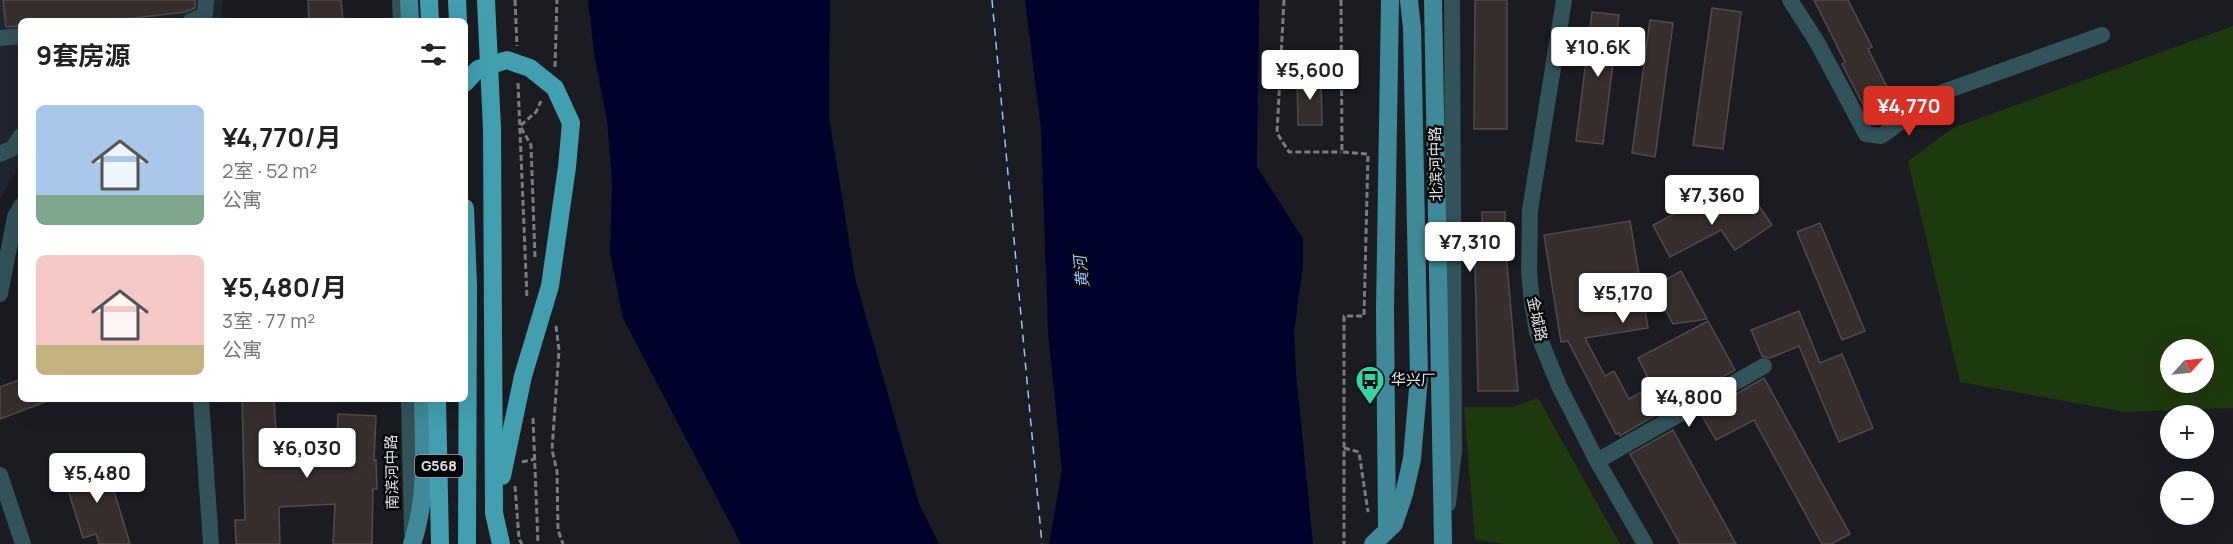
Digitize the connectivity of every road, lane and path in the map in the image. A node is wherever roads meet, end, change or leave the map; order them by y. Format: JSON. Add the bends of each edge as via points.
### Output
{"nodes":[{"id":1,"x":206,"y":0,"type":"edge"},
{"id":2,"x":400,"y":0,"type":"edge"},
{"id":3,"x":409,"y":0,"type":"edge"},
{"id":4,"x":429,"y":0,"type":"edge"},
{"id":5,"x":457,"y":0,"type":"edge"},
{"id":6,"x":486,"y":0,"type":"edge"},
{"id":7,"x":515,"y":0,"type":"edge"},
{"id":8,"x":1284,"y":0,"type":"edge"},
{"id":9,"x":1341,"y":0,"type":"edge"},
{"id":10,"x":1390,"y":0,"type":"edge"},
{"id":11,"x":1408,"y":0,"type":"edge"},
{"id":12,"x":1434,"y":0,"type":"edge"},
{"id":13,"x":1452,"y":0,"type":"edge"},
{"id":14,"x":1564,"y":0,"type":"edge"},
{"id":15,"x":1790,"y":0,"type":"edge"},
{"id":16,"x":198,"y":18,"type":"edge"},
{"id":17,"x":401,"y":18,"type":"edge"},
{"id":18,"x":410,"y":18,"type":"edge"},
{"id":19,"x":430,"y":18,"type":"edge"},
{"id":20,"x":458,"y":18,"type":"edge"},
{"id":21,"x":2102,"y":35,"type":"dead end"},
{"id":22,"x":18,"y":36,"type":"edge"},
{"id":23,"x":0,"y":38,"type":"edge"},
{"id":24,"x":517,"y":46,"type":"dead end"},
{"id":25,"x":468,"y":80,"type":"edge"},
{"id":26,"x":518,"y":81,"type":"dead end"},
{"id":27,"x":18,"y":140,"type":"edge"},
{"id":28,"x":1342,"y":152,"type":"junction"},
{"id":29,"x":0,"y":154,"type":"edge"},
{"id":30,"x":18,"y":212,"type":"edge"},
{"id":31,"x":0,"y":294,"type":"edge"},
{"id":32,"x":528,"y":305,"type":"dead end"},
{"id":33,"x":1764,"y":366,"type":"dead end"},
{"id":34,"x":201,"y":402,"type":"edge"},
{"id":35,"x":409,"y":402,"type":"edge"},
{"id":36,"x":423,"y":402,"type":"edge"},
{"id":37,"x":437,"y":402,"type":"edge"},
{"id":38,"x":468,"y":402,"type":"edge"},
{"id":39,"x":533,"y":411,"type":"dead end"},
{"id":40,"x":1344,"y":448,"type":"junction"},
{"id":41,"x":535,"y":459,"type":"junction"},
{"id":42,"x":1597,"y":461,"type":"junction"},
{"id":43,"x":514,"y":464,"type":"dead end"},
{"id":44,"x":0,"y":475,"type":"edge"},
{"id":45,"x":515,"y":485,"type":"dead end"},
{"id":46,"x":494,"y":513,"type":"junction"},
{"id":47,"x":1368,"y":515,"type":"dead end"},
{"id":48,"x":22,"y":544,"type":"edge"},
{"id":49,"x":211,"y":544,"type":"edge"},
{"id":50,"x":412,"y":544,"type":"edge"},
{"id":51,"x":440,"y":544,"type":"edge"},
{"id":52,"x":467,"y":544,"type":"edge"},
{"id":53,"x":501,"y":544,"type":"edge"},
{"id":54,"x":522,"y":544,"type":"edge"},
{"id":55,"x":538,"y":544,"type":"edge"},
{"id":56,"x":1344,"y":544,"type":"edge"},
{"id":57,"x":1373,"y":544,"type":"edge"},
{"id":58,"x":1387,"y":544,"type":"edge"},
{"id":59,"x":1444,"y":544,"type":"edge"},
{"id":60,"x":1645,"y":544,"type":"edge"}],
"edges":[{"from":1,"to":16,"type":"street","via":[[205,15]]},
{"from":2,"to":17,"type":"street"},
{"from":3,"to":18,"type":"main road"},
{"from":4,"to":19,"type":"highway"},
{"from":5,"to":20,"type":"highway"},
{"from":6,"to":46,"type":"highway","via":[[492,129]]},
{"from":7,"to":24,"type":"path"},
{"from":8,"to":28,"type":"path","via":[[1277,133],[1289,152]]},
{"from":9,"to":28,"type":"path"},
{"from":10,"to":58,"type":"main road","via":[[1385,310]]},
{"from":11,"to":57,"type":"main road","via":[[1412,28],[1419,377],[1412,459],[1404,495],[1394,524]]},
{"from":12,"to":59,"type":"main road","name":"北滨河中路"},
{"from":13,"to":59,"type":"street","via":[[1454,450]]},
{"from":14,"to":42,"type":"street","name":"金城路","via":[[1530,210],[1528,272],[1537,332]]},
{"from":15,"to":21,"type":"street","via":[[1866,134],[1881,136],[1943,92]]},
{"from":22,"to":23,"type":"street"},
{"from":25,"to":46,"type":"highway","via":[[478,69],[507,60],[530,68],[555,88],[570,123],[550,286],[523,376]]},
{"from":26,"to":32,"type":"path"},
{"from":27,"to":29,"type":"street"},
{"from":28,"to":40,"type":"path","via":[[1368,154],[1364,316],[1344,316]]},
{"from":30,"to":31,"type":"street"},
{"from":33,"to":42,"type":"street"},
{"from":34,"to":49,"type":"street"},
{"from":35,"to":50,"type":"street","name":"南滨河中路"},
{"from":36,"to":50,"type":"main road","via":[[425,477],[421,516]]},
{"from":37,"to":51,"type":"highway","number":"G568"},
{"from":38,"to":52,"type":"highway","number":"G568"},
{"from":39,"to":41,"type":"path"},
{"from":40,"to":47,"type":"path","via":[[1359,452]]},
{"from":40,"to":56,"type":"path"},
{"from":41,"to":43,"type":"path"},
{"from":41,"to":55,"type":"path"},
{"from":42,"to":60,"type":"street","name":"金城路"},
{"from":44,"to":48,"type":"street"},
{"from":45,"to":54,"type":"path"},
{"from":46,"to":53,"type":"highway"}]}
